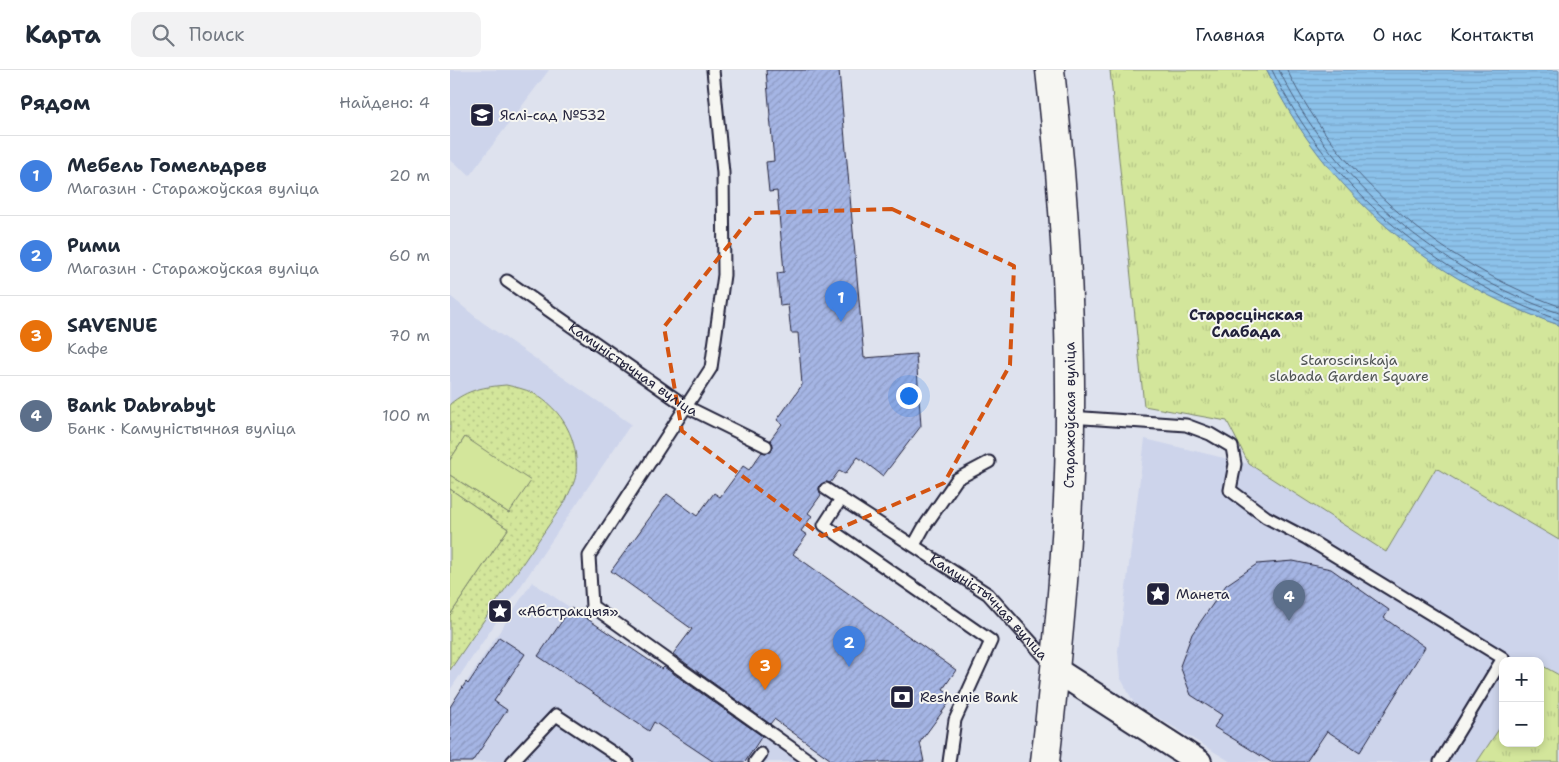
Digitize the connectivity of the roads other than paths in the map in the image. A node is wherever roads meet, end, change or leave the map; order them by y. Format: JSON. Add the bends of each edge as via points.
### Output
{"nodes":[{"id":1,"x":713,"y":70,"type":"edge"},
{"id":2,"x":1050,"y":70,"type":"edge"},
{"id":3,"x":507,"y":281,"type":"dead end"},
{"id":4,"x":687,"y":407,"type":"junction"},
{"id":5,"x":1070,"y":416,"type":"junction"},
{"id":6,"x":766,"y":446,"type":"dead end"},
{"id":7,"x":989,"y":462,"type":"dead end"},
{"id":8,"x":826,"y":489,"type":"dead end"},
{"id":9,"x":841,"y":499,"type":"junction"},
{"id":10,"x":914,"y":545,"type":"junction"},
{"id":11,"x":1056,"y":670,"type":"junction"},
{"id":12,"x":512,"y":762,"type":"edge"},
{"id":13,"x":627,"y":762,"type":"edge"},
{"id":14,"x":811,"y":762,"type":"edge"},
{"id":15,"x":949,"y":762,"type":"edge"},
{"id":16,"x":1045,"y":762,"type":"edge"},
{"id":17,"x":1199,"y":762,"type":"edge"},
{"id":18,"x":1440,"y":762,"type":"edge"}],
"edges":[{"from":1,"to":4,"type":"lane","via":[[724,173],[724,275],[711,368]]},
{"from":2,"to":5,"type":"main road","name":"Старажоўская вуліца","via":[[1067,284]]},
{"from":3,"to":4,"type":"lane","name":"Камуністычная вуліца"},
{"from":4,"to":6,"type":"lane","name":"Камуністычная вуліца"},
{"from":4,"to":14,"type":"lane","via":[[589,556],[592,606]]},
{"from":5,"to":11,"type":"main road","name":"Старажоўская вуліца"},
{"from":5,"to":18,"type":"lane","via":[[1186,425],[1210,434],[1232,447],[1234,464],[1230,490],[1266,516],[1503,658]]},
{"from":7,"to":10,"type":"lane","via":[[957,479]]},
{"from":8,"to":9,"type":"lane","name":"Камуністычная вуліца"},
{"from":9,"to":10,"type":"lane","name":"Камуністычная вуліца"},
{"from":9,"to":15,"type":"lane","via":[[824,525],[991,641],[955,720]]},
{"from":10,"to":11,"type":"lane","name":"Камуністычная вуліца","via":[[988,594]]},
{"from":11,"to":16,"type":"main road","name":"Старажоўская вуліца"},
{"from":11,"to":17,"type":"street","name":"Камуністычная вуліца"},
{"from":12,"to":13,"type":"lane","via":[[556,715]]}]}
